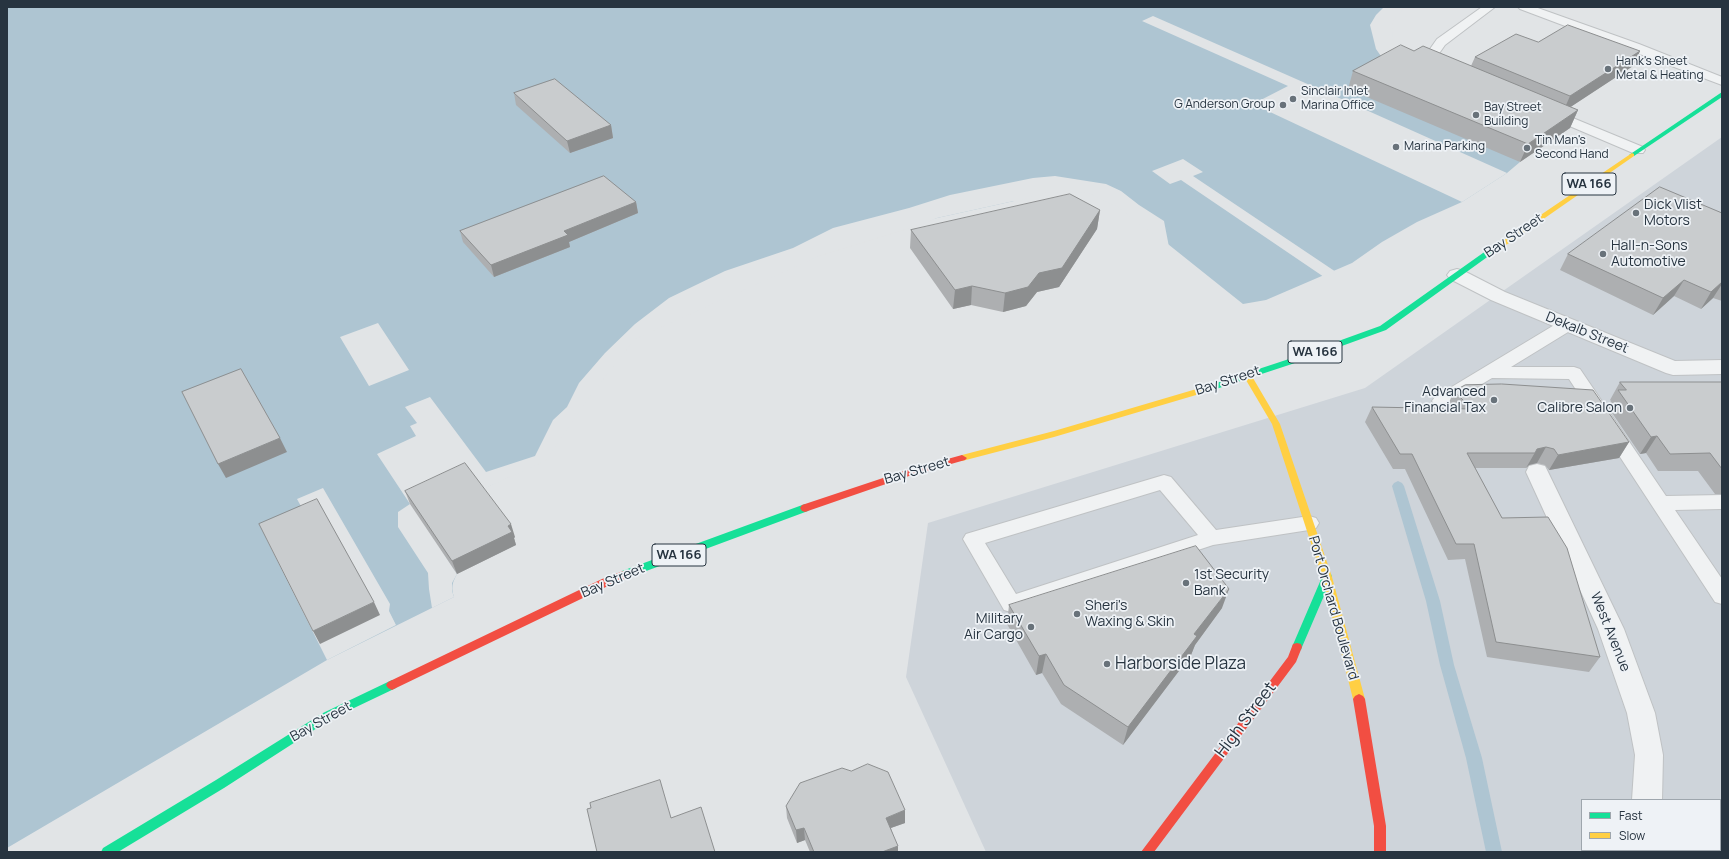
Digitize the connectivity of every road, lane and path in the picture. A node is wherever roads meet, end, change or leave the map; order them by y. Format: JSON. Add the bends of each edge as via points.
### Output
{"nodes":[{"id":1,"x":1489,"y":7,"type":"edge"},
{"id":2,"x":1524,"y":7,"type":"edge"},
{"id":3,"x":1456,"y":73,"type":"edge"},
{"id":4,"x":1722,"y":81,"type":"edge"},
{"id":5,"x":1722,"y":94,"type":"edge"},
{"id":6,"x":1536,"y":107,"type":"edge"},
{"id":7,"x":1638,"y":150,"type":"junction"},
{"id":8,"x":1457,"y":275,"type":"junction"},
{"id":9,"x":1567,"y":325,"type":"junction"},
{"id":10,"x":1722,"y":367,"type":"edge"},
{"id":11,"x":1488,"y":372,"type":"junction"},
{"id":12,"x":1247,"y":374,"type":"junction"},
{"id":13,"x":1441,"y":401,"type":"dead end"},
{"id":14,"x":1537,"y":472,"type":"edge"},
{"id":15,"x":1722,"y":502,"type":"edge"},
{"id":16,"x":1660,"y":503,"type":"junction"},
{"id":17,"x":1309,"y":523,"type":"junction"},
{"id":18,"x":1212,"y":538,"type":"junction"},
{"id":19,"x":1327,"y":577,"type":"junction"},
{"id":20,"x":1722,"y":596,"type":"edge"},
{"id":21,"x":1647,"y":799,"type":"edge"},
{"id":22,"x":107,"y":852,"type":"edge"},
{"id":23,"x":1147,"y":852,"type":"edge"},
{"id":24,"x":1380,"y":852,"type":"edge"}],
"edges":[{"from":1,"to":3,"type":"lane","via":[[1441,42],[1431,56]]},
{"from":2,"to":4,"type":"lane"},
{"from":5,"to":7,"type":"main road","name":"Bay Street","number":"WA 166"},
{"from":6,"to":7,"type":"lane"},
{"from":7,"to":8,"type":"main road","name":"Bay Street","number":"WA 166"},
{"from":8,"to":9,"type":"street","name":"Dekalb Street","via":[[1498,296]]},
{"from":8,"to":12,"type":"main road","name":"Bay Street","number":"WA 166","via":[[1383,328],[1289,362]]},
{"from":9,"to":10,"type":"street","name":"Dekalb Street","via":[[1673,368]]},
{"from":9,"to":11,"type":"lane"},
{"from":11,"to":13,"type":"lane"},
{"from":11,"to":16,"type":"lane","via":[[1574,373]]},
{"from":12,"to":17,"type":"main road","name":"Port Orchard Boulevard","via":[[1276,424]]},
{"from":12,"to":22,"type":"main road","name":"Bay Street","number":"WA 166","via":[[1069,430],[907,473],[778,517],[606,582],[327,716]]},
{"from":14,"to":21,"type":"street","name":"West Avenue","via":[[1611,628],[1641,713],[1649,755]]},
{"from":15,"to":16,"type":"lane"},
{"from":16,"to":20,"type":"lane"},
{"from":17,"to":18,"type":"lane"},
{"from":17,"to":19,"type":"main road","name":"Port Orchard Boulevard"},
{"from":18,"to":18,"type":"lane","via":[[1164,482],[973,539],[1011,604]]},
{"from":19,"to":23,"type":"main road","name":"High Street","via":[[1292,659]]},
{"from":19,"to":24,"type":"main road","name":"Port Orchard Boulevard","via":[[1362,712],[1380,826]]}]}
